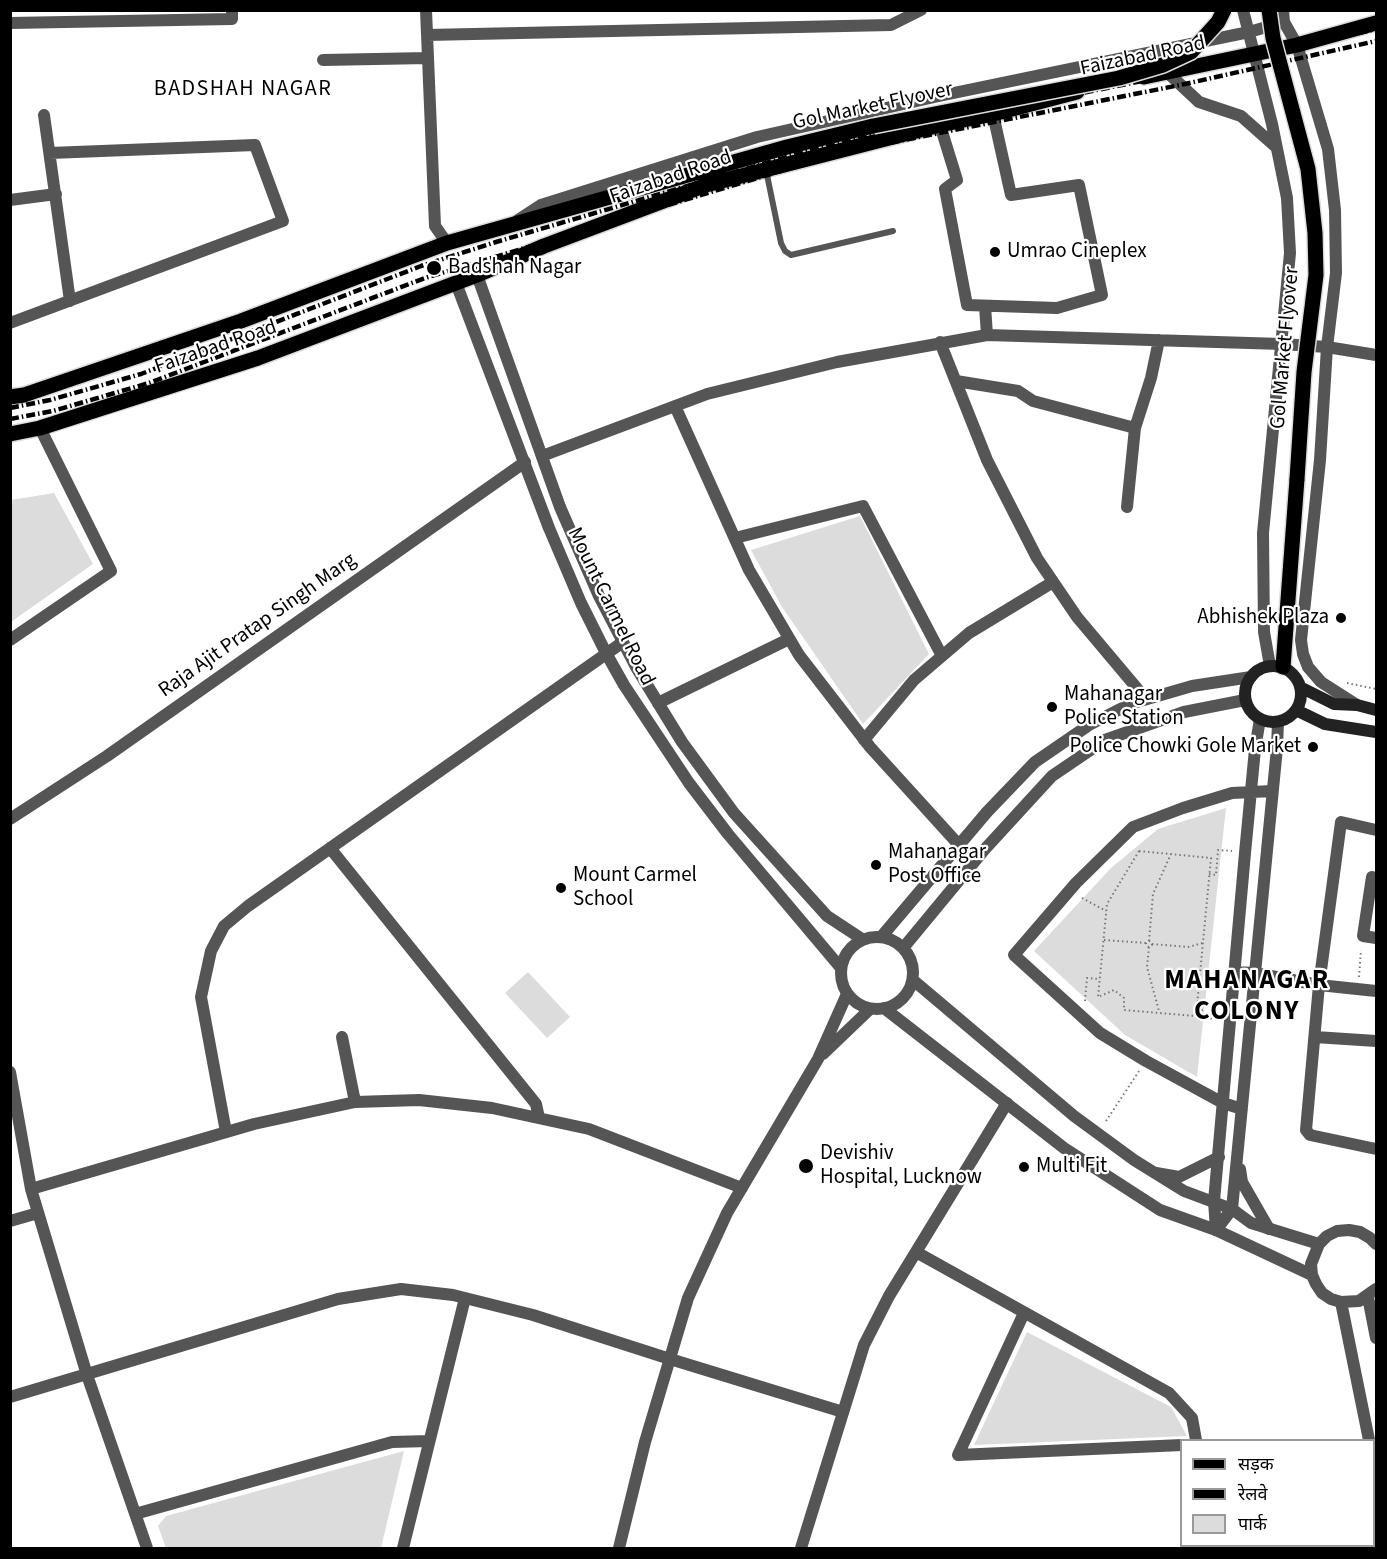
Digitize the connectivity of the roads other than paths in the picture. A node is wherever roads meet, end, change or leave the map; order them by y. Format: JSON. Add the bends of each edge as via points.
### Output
{"nodes":[{"id":1,"x":232,"y":10,"type":"edge"},
{"id":2,"x":426,"y":10,"type":"edge"},
{"id":3,"x":921,"y":10,"type":"edge"},
{"id":4,"x":1224,"y":10,"type":"edge"},
{"id":5,"x":1243,"y":10,"type":"edge"},
{"id":6,"x":1269,"y":10,"type":"edge"},
{"id":7,"x":1284,"y":16,"type":"edge"},
{"id":8,"x":10,"y":23,"type":"edge"},
{"id":9,"x":1373,"y":24,"type":"edge"},
{"id":10,"x":1249,"y":32,"type":"junction"},
{"id":11,"x":427,"y":35,"type":"junction"},
{"id":12,"x":1297,"y":45,"type":"junction"},
{"id":13,"x":1253,"y":54,"type":"junction"},
{"id":14,"x":428,"y":58,"type":"junction"},
{"id":15,"x":323,"y":60,"type":"dead end"},
{"id":16,"x":1167,"y":72,"type":"junction"},
{"id":17,"x":993,"y":114,"type":"junction"},
{"id":18,"x":44,"y":115,"type":"dead end"},
{"id":19,"x":940,"y":125,"type":"junction"},
{"id":20,"x":1276,"y":147,"type":"junction"},
{"id":21,"x":50,"y":153,"type":"junction"},
{"id":22,"x":766,"y":170,"type":"junction"},
{"id":23,"x":56,"y":194,"type":"junction"},
{"id":24,"x":10,"y":200,"type":"edge"},
{"id":25,"x":513,"y":223,"type":"junction"},
{"id":26,"x":893,"y":231,"type":"dead end"},
{"id":27,"x":447,"y":243,"type":"junction"},
{"id":28,"x":477,"y":275,"type":"junction"},
{"id":29,"x":456,"y":283,"type":"junction"},
{"id":30,"x":70,"y":301,"type":"junction"},
{"id":31,"x":985,"y":306,"type":"junction"},
{"id":32,"x":10,"y":323,"type":"edge"},
{"id":33,"x":987,"y":334,"type":"junction"},
{"id":34,"x":1159,"y":340,"type":"junction"},
{"id":35,"x":940,"y":342,"type":"junction"},
{"id":36,"x":1282,"y":344,"type":"junction"},
{"id":37,"x":1327,"y":347,"type":"junction"},
{"id":38,"x":1377,"y":355,"type":"edge"},
{"id":39,"x":956,"y":381,"type":"junction"},
{"id":40,"x":10,"y":397,"type":"edge"},
{"id":41,"x":675,"y":406,"type":"junction"},
{"id":42,"x":40,"y":428,"type":"junction"},
{"id":43,"x":1135,"y":428,"type":"junction"},
{"id":44,"x":10,"y":435,"type":"edge"},
{"id":45,"x":542,"y":456,"type":"junction"},
{"id":46,"x":525,"y":462,"type":"junction"},
{"id":47,"x":1127,"y":507,"type":"dead end"},
{"id":48,"x":735,"y":538,"type":"junction"},
{"id":49,"x":1053,"y":582,"type":"junction"},
{"id":50,"x":789,"y":639,"type":"junction"},
{"id":51,"x":10,"y":640,"type":"edge"},
{"id":52,"x":623,"y":642,"type":"junction"},
{"id":53,"x":606,"y":653,"type":"junction"},
{"id":54,"x":942,"y":656,"type":"junction"},
{"id":55,"x":1276,"y":667,"type":"junction"},
{"id":56,"x":1251,"y":677,"type":"junction"},
{"id":57,"x":1300,"y":687,"type":"junction"},
{"id":58,"x":1146,"y":699,"type":"junction"},
{"id":59,"x":1245,"y":700,"type":"junction"},
{"id":60,"x":658,"y":703,"type":"junction"},
{"id":61,"x":1358,"y":705,"type":"junction"},
{"id":62,"x":1296,"y":710,"type":"junction"},
{"id":63,"x":1377,"y":710,"type":"edge"},
{"id":64,"x":1260,"y":719,"type":"junction"},
{"id":65,"x":1278,"y":722,"type":"junction"},
{"id":66,"x":1377,"y":732,"type":"edge"},
{"id":67,"x":864,"y":740,"type":"junction"},
{"id":68,"x":1251,"y":792,"type":"junction"},
{"id":69,"x":1272,"y":792,"type":"junction"},
{"id":70,"x":10,"y":819,"type":"edge"},
{"id":71,"x":1377,"y":830,"type":"edge"},
{"id":72,"x":959,"y":845,"type":"junction"},
{"id":73,"x":330,"y":848,"type":"junction"},
{"id":74,"x":1377,"y":878,"type":"edge"},
{"id":75,"x":882,"y":936,"type":"junction"},
{"id":76,"x":1377,"y":938,"type":"edge"},
{"id":77,"x":862,"y":939,"type":"junction"},
{"id":78,"x":904,"y":947,"type":"junction"},
{"id":79,"x":840,"y":967,"type":"junction"},
{"id":80,"x":1235,"y":972,"type":"junction"},
{"id":81,"x":1255,"y":973,"type":"junction"},
{"id":82,"x":913,"y":980,"type":"junction"},
{"id":83,"x":1319,"y":985,"type":"junction"},
{"id":84,"x":1377,"y":991,"type":"edge"},
{"id":85,"x":847,"y":994,"type":"junction"},
{"id":86,"x":884,"y":1008,"type":"junction"},
{"id":87,"x":870,"y":1009,"type":"junction"},
{"id":88,"x":1315,"y":1036,"type":"junction"},
{"id":89,"x":342,"y":1037,"type":"dead end"},
{"id":90,"x":1377,"y":1041,"type":"edge"},
{"id":91,"x":818,"y":1059,"type":"junction"},
{"id":92,"x":10,"y":1072,"type":"edge"},
{"id":93,"x":355,"y":1102,"type":"junction"},
{"id":94,"x":1006,"y":1103,"type":"junction"},
{"id":95,"x":1223,"y":1104,"type":"junction"},
{"id":96,"x":1242,"y":1109,"type":"junction"},
{"id":97,"x":539,"y":1118,"type":"junction"},
{"id":98,"x":226,"y":1132,"type":"junction"},
{"id":99,"x":1377,"y":1149,"type":"edge"},
{"id":100,"x":1238,"y":1153,"type":"junction"},
{"id":101,"x":1219,"y":1156,"type":"junction"},
{"id":102,"x":1155,"y":1173,"type":"junction"},
{"id":103,"x":742,"y":1188,"type":"junction"},
{"id":104,"x":31,"y":1189,"type":"junction"},
{"id":105,"x":1215,"y":1201,"type":"junction"},
{"id":106,"x":1232,"y":1209,"type":"junction"},
{"id":107,"x":38,"y":1214,"type":"junction"},
{"id":108,"x":10,"y":1221,"type":"edge"},
{"id":109,"x":1269,"y":1228,"type":"junction"},
{"id":110,"x":1216,"y":1230,"type":"junction"},
{"id":111,"x":1318,"y":1244,"type":"junction"},
{"id":112,"x":1377,"y":1244,"type":"edge"},
{"id":113,"x":916,"y":1252,"type":"junction"},
{"id":114,"x":1312,"y":1275,"type":"junction"},
{"id":115,"x":1372,"y":1293,"type":"edge"},
{"id":116,"x":465,"y":1298,"type":"junction"},
{"id":117,"x":1341,"y":1302,"type":"junction"},
{"id":118,"x":1024,"y":1313,"type":"junction"},
{"id":119,"x":1377,"y":1338,"type":"edge"},
{"id":120,"x":670,"y":1359,"type":"junction"},
{"id":121,"x":87,"y":1375,"type":"junction"},
{"id":122,"x":10,"y":1397,"type":"edge"},
{"id":123,"x":843,"y":1412,"type":"junction"},
{"id":124,"x":1197,"y":1439,"type":"edge"},
{"id":125,"x":1369,"y":1439,"type":"edge"},
{"id":126,"x":429,"y":1441,"type":"junction"},
{"id":127,"x":1180,"y":1445,"type":"edge"},
{"id":128,"x":135,"y":1514,"type":"junction"},
{"id":129,"x":147,"y":1548,"type":"edge"},
{"id":130,"x":403,"y":1548,"type":"edge"},
{"id":131,"x":619,"y":1548,"type":"edge"},
{"id":132,"x":801,"y":1548,"type":"edge"}],
"edges":[{"from":1,"to":8,"type":"street","via":[[232,19]]},
{"from":2,"to":11,"type":"street"},
{"from":3,"to":11,"type":"street","via":[[891,25]]},
{"from":4,"to":25,"type":"main road","name":"Gol Market Flyover","bridge":true,"via":[[1191,52],[1163,65],[1119,78],[873,126]]},
{"from":5,"to":10,"type":"street"},
{"from":6,"to":55,"type":"main road","name":"Gol Market Flyover","bridge":true,"via":[[1308,169],[1316,275],[1285,642]]},
{"from":7,"to":10,"type":"street","name":"Faizabad Road"},
{"from":7,"to":12,"type":"street"},
{"from":9,"to":12,"type":"main road","name":"Faizabad Road"},
{"from":10,"to":13,"type":"street"},
{"from":10,"to":25,"type":"street","name":"Faizabad Road","via":[[757,137],[541,204]]},
{"from":11,"to":14,"type":"street"},
{"from":12,"to":13,"type":"main road","name":"Faizabad Road"},
{"from":12,"to":37,"type":"street","via":[[1328,149],[1335,210],[1336,273]]},
{"from":13,"to":16,"type":"main road","name":"Faizabad Road"},
{"from":13,"to":20,"type":"street"},
{"from":14,"to":15,"type":"street"},
{"from":14,"to":27,"type":"street","via":[[435,226]]},
{"from":16,"to":17,"type":"main road","name":"Faizabad Road"},
{"from":16,"to":20,"type":"street","via":[[1199,102],[1241,116]]},
{"from":17,"to":19,"type":"main road","name":"Faizabad Road"},
{"from":17,"to":31,"type":"street","via":[[1011,195],[1079,185],[1102,295],[1057,308]]},
{"from":18,"to":21,"type":"street"},
{"from":19,"to":22,"type":"main road","name":"Faizabad Road"},
{"from":19,"to":31,"type":"street","via":[[957,180],[945,189],[967,305]]},
{"from":20,"to":36,"type":"street","via":[[1287,198],[1290,253]]},
{"from":21,"to":23,"type":"street"},
{"from":21,"to":30,"type":"street","via":[[255,145],[283,221]]},
{"from":22,"to":26,"type":"lane","via":[[781,243],[791,255]]},
{"from":22,"to":28,"type":"main road","name":"Faizabad Road","via":[[706,185]]},
{"from":23,"to":24,"type":"street"},
{"from":23,"to":30,"type":"street"},
{"from":25,"to":27,"type":"main road","name":"Faizabad Road"},
{"from":27,"to":40,"type":"main road","name":"Faizabad Road","via":[[241,321]]},
{"from":28,"to":29,"type":"main road","name":"Faizabad Road"},
{"from":28,"to":45,"type":"street"},
{"from":29,"to":42,"type":"main road","name":"Faizabad Road","via":[[258,358]]},
{"from":29,"to":46,"type":"street","name":"Mount Carmel Road"},
{"from":30,"to":32,"type":"street"},
{"from":31,"to":33,"type":"street"},
{"from":33,"to":34,"type":"street"},
{"from":33,"to":35,"type":"street"},
{"from":34,"to":36,"type":"street"},
{"from":34,"to":43,"type":"street"},
{"from":35,"to":39,"type":"street"},
{"from":35,"to":41,"type":"street","via":[[837,362]]},
{"from":36,"to":37,"type":"street"},
{"from":36,"to":55,"type":"street","via":[[1263,533],[1264,632]]},
{"from":37,"to":38,"type":"street"},
{"from":37,"to":61,"type":"street","via":[[1320,460],[1301,640],[1308,667],[1320,682]]},
{"from":39,"to":43,"type":"street","via":[[1017,391],[1033,401]]},
{"from":39,"to":49,"type":"street","via":[[987,460]]},
{"from":41,"to":45,"type":"street"},
{"from":41,"to":48,"type":"street"},
{"from":42,"to":44,"type":"main road","name":"Faizabad Road"},
{"from":42,"to":51,"type":"street","via":[[111,571]]},
{"from":43,"to":47,"type":"street"},
{"from":45,"to":52,"type":"street","via":[[560,507]]},
{"from":46,"to":53,"type":"street","name":"Mount Carmel Road","via":[[554,539]]},
{"from":46,"to":70,"type":"street","name":"Raja Ajit Pratap Singh Marg","via":[[107,756]]},
{"from":48,"to":50,"type":"street"},
{"from":48,"to":54,"type":"street","via":[[863,506]]},
{"from":49,"to":54,"type":"street","via":[[969,633]]},
{"from":49,"to":58,"type":"street"},
{"from":50,"to":60,"type":"street"},
{"from":50,"to":67,"type":"street"},
{"from":52,"to":53,"type":"street"},
{"from":52,"to":60,"type":"street"},
{"from":53,"to":73,"type":"street"},
{"from":53,"to":79,"type":"street","name":"Mount Carmel Road","via":[[695,791]]},
{"from":54,"to":67,"type":"street","via":[[914,680]]},
{"from":55,"to":56,"type":"main road"},
{"from":55,"to":57,"type":"main road","via":[[1292,673]]},
{"from":56,"to":58,"type":"street","via":[[1192,686]]},
{"from":56,"to":59,"type":"main road","via":[[1246,684]]},
{"from":57,"to":61,"type":"main road","via":[[1334,704]]},
{"from":57,"to":62,"type":"main road"},
{"from":58,"to":72,"type":"street","via":[[1089,725],[1035,762]]},
{"from":59,"to":64,"type":"main road"},
{"from":59,"to":78,"type":"street","via":[[1184,712],[1106,740],[1052,776]]},
{"from":60,"to":77,"type":"street","via":[[734,813],[827,916]]},
{"from":61,"to":63,"type":"main road"},
{"from":62,"to":65,"type":"main road"},
{"from":62,"to":66,"type":"main road","via":[[1325,724]]},
{"from":64,"to":65,"type":"main road"},
{"from":64,"to":68,"type":"street"},
{"from":65,"to":69,"type":"street"},
{"from":67,"to":72,"type":"street"},
{"from":68,"to":69,"type":"street"},
{"from":68,"to":80,"type":"street"},
{"from":68,"to":95,"type":"street","via":[[1232,793],[1133,827],[1076,883],[1014,955],[1100,1033]]},
{"from":69,"to":81,"type":"street"},
{"from":71,"to":83,"type":"street","via":[[1341,822]]},
{"from":72,"to":75,"type":"street"},
{"from":73,"to":97,"type":"street","via":[[536,1104]]},
{"from":73,"to":98,"type":"street","via":[[224,926],[211,951],[201,997]]},
{"from":74,"to":76,"type":"street","via":[[1372,877],[1363,936]]},
{"from":75,"to":77,"type":"street"},
{"from":75,"to":78,"type":"street"},
{"from":77,"to":79,"type":"street","via":[[848,950]]},
{"from":78,"to":82,"type":"street","via":[[912,963]]},
{"from":79,"to":85,"type":"street"},
{"from":80,"to":81,"type":"street"},
{"from":80,"to":95,"type":"street"},
{"from":81,"to":83,"type":"street"},
{"from":81,"to":96,"type":"street"},
{"from":82,"to":86,"type":"street","via":[[897,1003]]},
{"from":82,"to":102,"type":"street","via":[[1074,1116]]},
{"from":83,"to":84,"type":"street"},
{"from":83,"to":88,"type":"street"},
{"from":85,"to":87,"type":"street"},
{"from":85,"to":91,"type":"street"},
{"from":86,"to":87,"type":"street"},
{"from":86,"to":94,"type":"street"},
{"from":87,"to":91,"type":"street"},
{"from":88,"to":90,"type":"street"},
{"from":88,"to":99,"type":"street","via":[[1307,1133]]},
{"from":89,"to":93,"type":"street"},
{"from":91,"to":103,"type":"street"},
{"from":92,"to":104,"type":"street"},
{"from":93,"to":97,"type":"street","via":[[419,1100]]},
{"from":93,"to":98,"type":"street"},
{"from":94,"to":110,"type":"street","via":[[1064,1148],[1160,1210]]},
{"from":94,"to":113,"type":"street"},
{"from":95,"to":96,"type":"street"},
{"from":95,"to":101,"type":"street"},
{"from":96,"to":100,"type":"street"},
{"from":97,"to":103,"type":"street","via":[[589,1129]]},
{"from":98,"to":104,"type":"street"},
{"from":100,"to":106,"type":"street"},
{"from":100,"to":109,"type":"street","via":[[1242,1182]]},
{"from":101,"to":102,"type":"street","via":[[1179,1178]]},
{"from":101,"to":105,"type":"street"},
{"from":102,"to":105,"type":"street","via":[[1184,1191]]},
{"from":103,"to":120,"type":"street","via":[[688,1298]]},
{"from":104,"to":107,"type":"street"},
{"from":105,"to":106,"type":"street"},
{"from":105,"to":110,"type":"street"},
{"from":106,"to":109,"type":"street","via":[[1251,1223]]},
{"from":106,"to":110,"type":"street"},
{"from":107,"to":108,"type":"street"},
{"from":107,"to":121,"type":"street"},
{"from":109,"to":111,"type":"street"},
{"from":110,"to":114,"type":"street"},
{"from":111,"to":112,"type":"street","via":[[1337,1231],[1349,1230],[1360,1232]]},
{"from":111,"to":114,"type":"street","via":[[1311,1264]]},
{"from":113,"to":118,"type":"street"},
{"from":113,"to":123,"type":"street","via":[[864,1345]]},
{"from":114,"to":117,"type":"street","via":[[1322,1293]]},
{"from":115,"to":117,"type":"street","via":[[1359,1301]]},
{"from":115,"to":119,"type":"street"},
{"from":116,"to":120,"type":"street"},
{"from":116,"to":121,"type":"street","via":[[401,1289],[338,1299]]},
{"from":116,"to":126,"type":"street"},
{"from":117,"to":125,"type":"street"},
{"from":118,"to":124,"type":"street","via":[[1169,1394],[1192,1418]]},
{"from":118,"to":127,"type":"street","via":[[958,1455]]},
{"from":120,"to":123,"type":"street"},
{"from":120,"to":131,"type":"street"},
{"from":121,"to":122,"type":"street"},
{"from":121,"to":128,"type":"street"},
{"from":123,"to":132,"type":"street"},
{"from":126,"to":128,"type":"street","via":[[392,1442]]},
{"from":126,"to":130,"type":"street"},
{"from":128,"to":129,"type":"street"}]}
